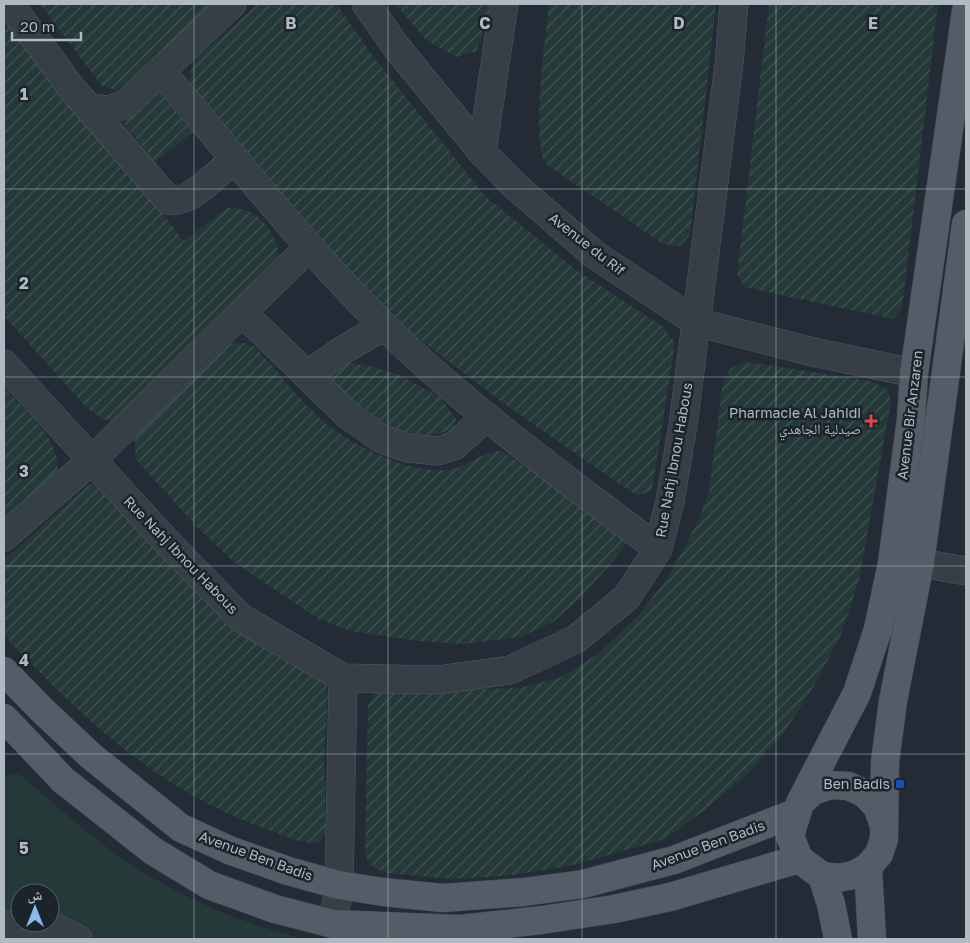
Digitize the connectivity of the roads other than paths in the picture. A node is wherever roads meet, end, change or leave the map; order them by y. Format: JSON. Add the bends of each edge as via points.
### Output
{"nodes":[{"id":1,"x":10,"y":4,"type":"edge"},
{"id":2,"x":232,"y":4,"type":"edge"},
{"id":3,"x":366,"y":4,"type":"edge"},
{"id":4,"x":504,"y":4,"type":"edge"},
{"id":5,"x":734,"y":4,"type":"edge"},
{"id":6,"x":966,"y":11,"type":"edge"},
{"id":7,"x":162,"y":72,"type":"junction"},
{"id":8,"x":89,"y":108,"type":"junction"},
{"id":9,"x":482,"y":152,"type":"junction"},
{"id":10,"x":235,"y":159,"type":"junction"},
{"id":11,"x":966,"y":224,"type":"edge"},
{"id":12,"x":309,"y":247,"type":"junction"},
{"id":13,"x":243,"y":313,"type":"junction"},
{"id":14,"x":696,"y":322,"type":"junction"},
{"id":15,"x":384,"y":326,"type":"junction"},
{"id":16,"x":4,"y":364,"type":"edge"},
{"id":17,"x":914,"y":373,"type":"junction"},
{"id":18,"x":307,"y":375,"type":"junction"},
{"id":19,"x":486,"y":417,"type":"junction"},
{"id":20,"x":92,"y":460,"type":"junction"},
{"id":21,"x":4,"y":537,"type":"edge"},
{"id":22,"x":658,"y":549,"type":"junction"},
{"id":23,"x":920,"y":564,"type":"junction"},
{"id":24,"x":966,"y":572,"type":"edge"},
{"id":25,"x":4,"y":671,"type":"edge"},
{"id":26,"x":343,"y":678,"type":"junction"},
{"id":27,"x":4,"y":718,"type":"edge"},
{"id":28,"x":798,"y":808,"type":"junction"},
{"id":29,"x":883,"y":823,"type":"junction"},
{"id":30,"x":799,"y":859,"type":"junction"},
{"id":31,"x":868,"y":867,"type":"junction"},
{"id":32,"x":822,"y":876,"type":"junction"},
{"id":33,"x":339,"y":885,"type":"junction"},
{"id":34,"x":333,"y":924,"type":"junction"},
{"id":35,"x":53,"y":933,"type":"edge"},
{"id":36,"x":78,"y":939,"type":"edge"},
{"id":37,"x":838,"y":939,"type":"edge"},
{"id":38,"x":872,"y":939,"type":"edge"}],
"edges":[{"from":1,"to":8,"type":"street"},
{"from":2,"to":7,"type":"street"},
{"from":3,"to":9,"type":"street","name":"Avenue du Rif","via":[[397,48]]},
{"from":4,"to":9,"type":"street"},
{"from":5,"to":14,"type":"street","name":"Rue Nahj Ibnou Habous"},
{"from":6,"to":17,"type":"main road","name":"Avenue Bir Anzaren"},
{"from":7,"to":8,"type":"street","via":[[126,104],[108,110]]},
{"from":7,"to":10,"type":"street"},
{"from":8,"to":10,"type":"street","via":[[168,200],[177,202],[188,198]]},
{"from":9,"to":14,"type":"street","name":"Avenue du Rif","via":[[514,185],[595,255]]},
{"from":10,"to":12,"type":"street"},
{"from":11,"to":23,"type":"main road"},
{"from":12,"to":13,"type":"street"},
{"from":12,"to":15,"type":"street"},
{"from":13,"to":18,"type":"street"},
{"from":13,"to":20,"type":"street"},
{"from":14,"to":17,"type":"street","name":"Avenue du Rif","via":[[813,352]]},
{"from":14,"to":22,"type":"street","name":"Rue Nahj Ibnou Habous","via":[[683,426]]},
{"from":15,"to":18,"type":"street"},
{"from":15,"to":19,"type":"street"},
{"from":16,"to":20,"type":"street","name":"Rue Nahj Ibnou Habous"},
{"from":17,"to":28,"type":"main road","name":"Avenue Bir Anzaren","via":[[892,564],[878,629],[856,693]]},
{"from":18,"to":19,"type":"street","via":[[348,416],[380,438],[408,448],[438,451],[454,446]]},
{"from":19,"to":22,"type":"street"},
{"from":20,"to":21,"type":"street"},
{"from":20,"to":26,"type":"street","name":"Rue Nahj Ibnou Habous","via":[[241,618]]},
{"from":22,"to":26,"type":"street","name":"Rue Nahj Ibnou Habous","via":[[627,596],[576,639],[510,670],[437,680]]},
{"from":23,"to":24,"type":"street"},
{"from":23,"to":29,"type":"main road","via":[[893,701],[885,762]]},
{"from":25,"to":33,"type":"main road","name":"Avenue Ben Badis","via":[[91,756],[181,828],[229,850]]},
{"from":26,"to":33,"type":"street"},
{"from":27,"to":34,"type":"main road","via":[[63,780],[153,851],[209,885],[275,909]]},
{"from":28,"to":29,"type":"main road","via":[[813,791],[830,785],[848,786],[877,806]]},
{"from":28,"to":30,"type":"main road","name":"Avenue Bir Anzaren","via":[[790,836]]},
{"from":28,"to":33,"type":"main road","name":"Avenue Ben Badis","via":[[674,860],[583,884],[443,898]]},
{"from":29,"to":31,"type":"main road","via":[[884,839]]},
{"from":30,"to":32,"type":"main road"},
{"from":30,"to":34,"type":"main road","via":[[670,897],[542,920],[460,929]]},
{"from":31,"to":32,"type":"main road","via":[[846,877]]},
{"from":31,"to":38,"type":"main road"},
{"from":32,"to":37,"type":"main road"},
{"from":33,"to":34,"type":"street"},
{"from":35,"to":36,"type":"street"}]}
